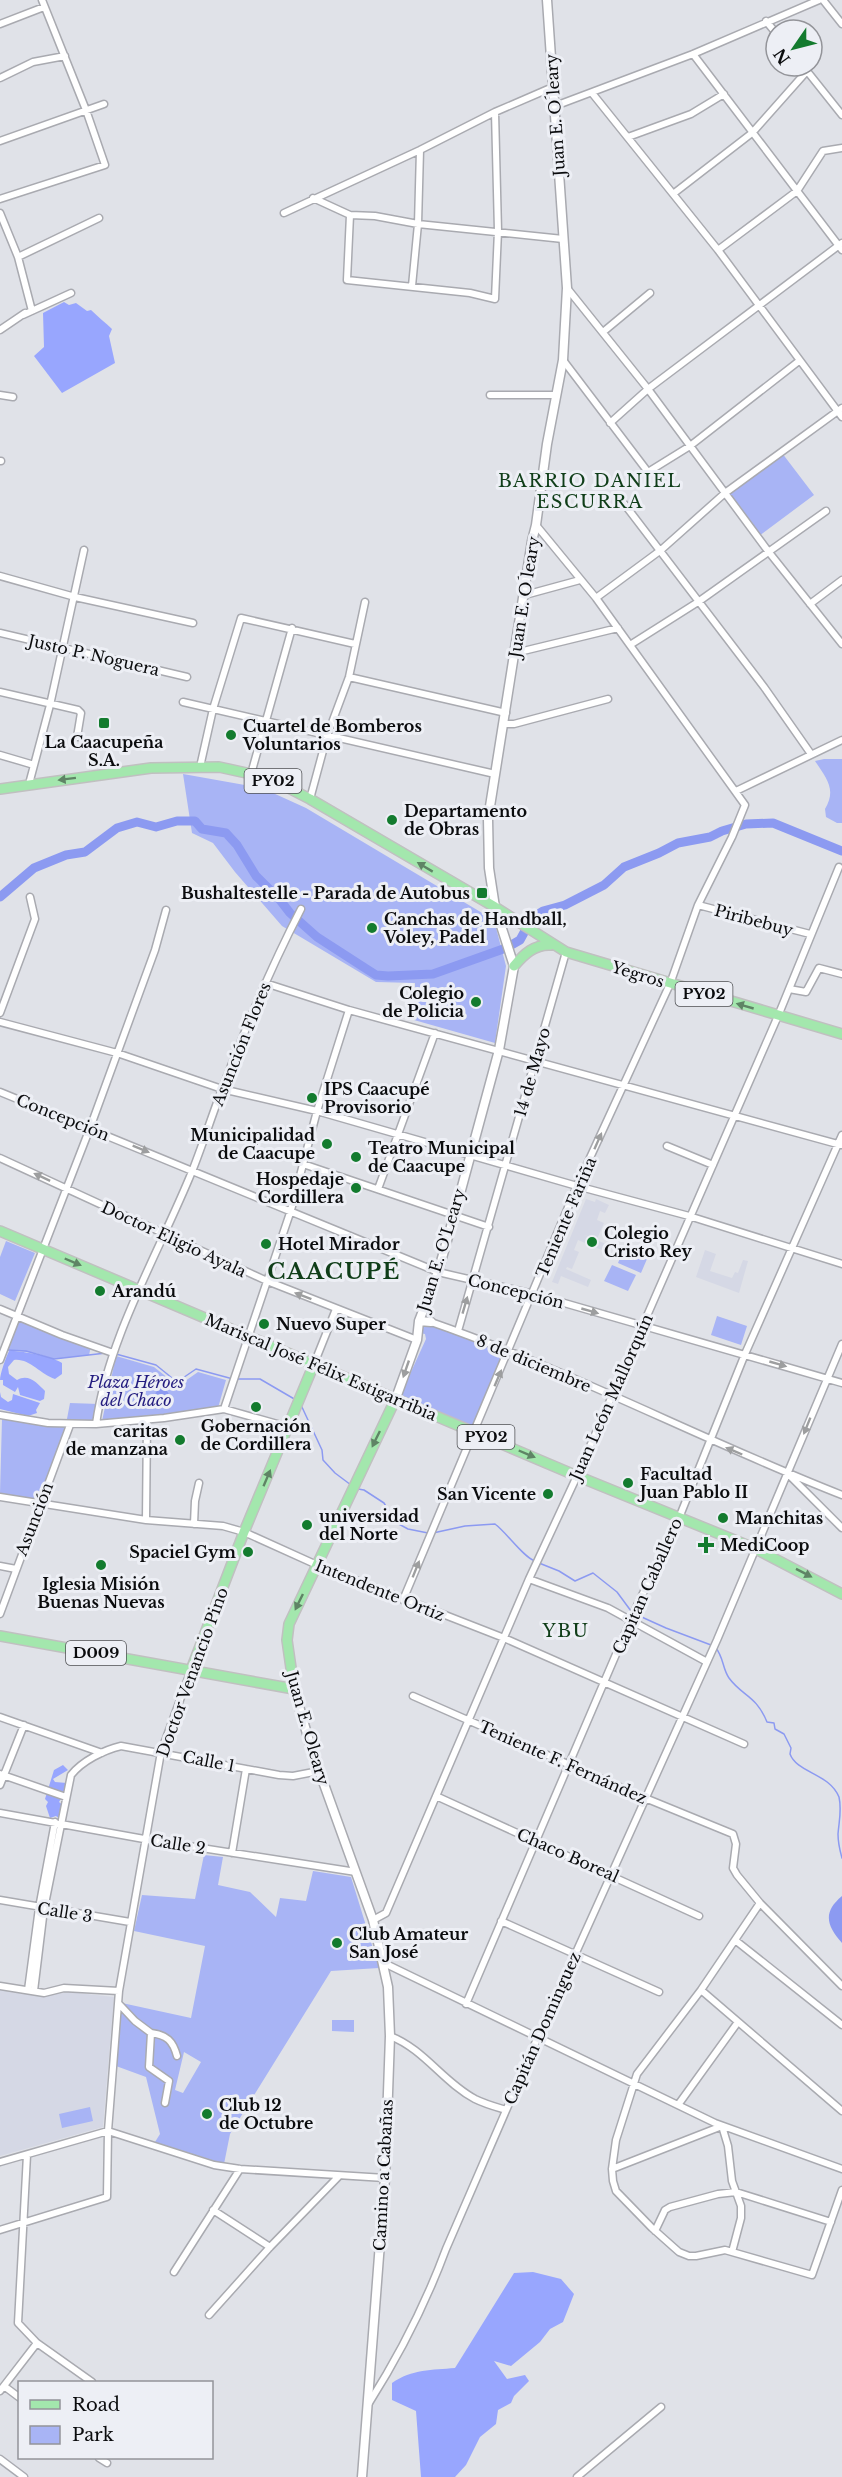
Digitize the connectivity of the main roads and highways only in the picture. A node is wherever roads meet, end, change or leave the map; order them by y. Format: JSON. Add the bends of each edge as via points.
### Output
{"nodes":[{"id":1,"x":0,"y":789,"type":"edge"},
{"id":2,"x":553,"y":945,"type":"junction"},
{"id":3,"x":514,"y":966,"type":"road end"},
{"id":4,"x":842,"y":1034,"type":"edge"},
{"id":5,"x":0,"y":1231,"type":"edge"},
{"id":6,"x":314,"y":1364,"type":"junction"},
{"id":7,"x":396,"y":1398,"type":"junction"},
{"id":8,"x":356,"y":1481,"type":"joint"},
{"id":9,"x":840,"y":1593,"type":"edge"},
{"id":10,"x":0,"y":1636,"type":"edge"},
{"id":11,"x":191,"y":1671,"type":"junction"}],
"edges":[{"from":2,"to":1,"type":"main road","name":"Yegros","number":"PY02","one_way":true,"via":[[310,799],[251,774],[219,767],[151,768]]},
{"from":2,"to":3,"type":"main road","via":[[538,946]]},
{"from":4,"to":2,"type":"main road","name":"Yegros","number":"PY02","one_way":true},
{"from":5,"to":6,"type":"main road","name":"Mariscal José Félix Estigarribia","number":"PY02","one_way":true},
{"from":6,"to":7,"type":"main road","name":"Mariscal José Félix Estigarribia","number":"PY02"},
{"from":11,"to":6,"type":"main road","name":"Doctor Venancio Pino","one_way":true},
{"from":7,"to":8,"type":"main road","name":"Juan E. O'Leary","one_way":true},
{"from":7,"to":9,"type":"main road","name":"Mariscal José Félix Estigarribia","number":"PY02","one_way":true,"via":[[754,1548]]},
{"from":8,"to":11,"type":"main road","name":"Juan E. Oleary","number":"D009","one_way":true,"via":[[287,1632],[294,1689]]},
{"from":10,"to":11,"type":"main road","number":"D009"}]}
